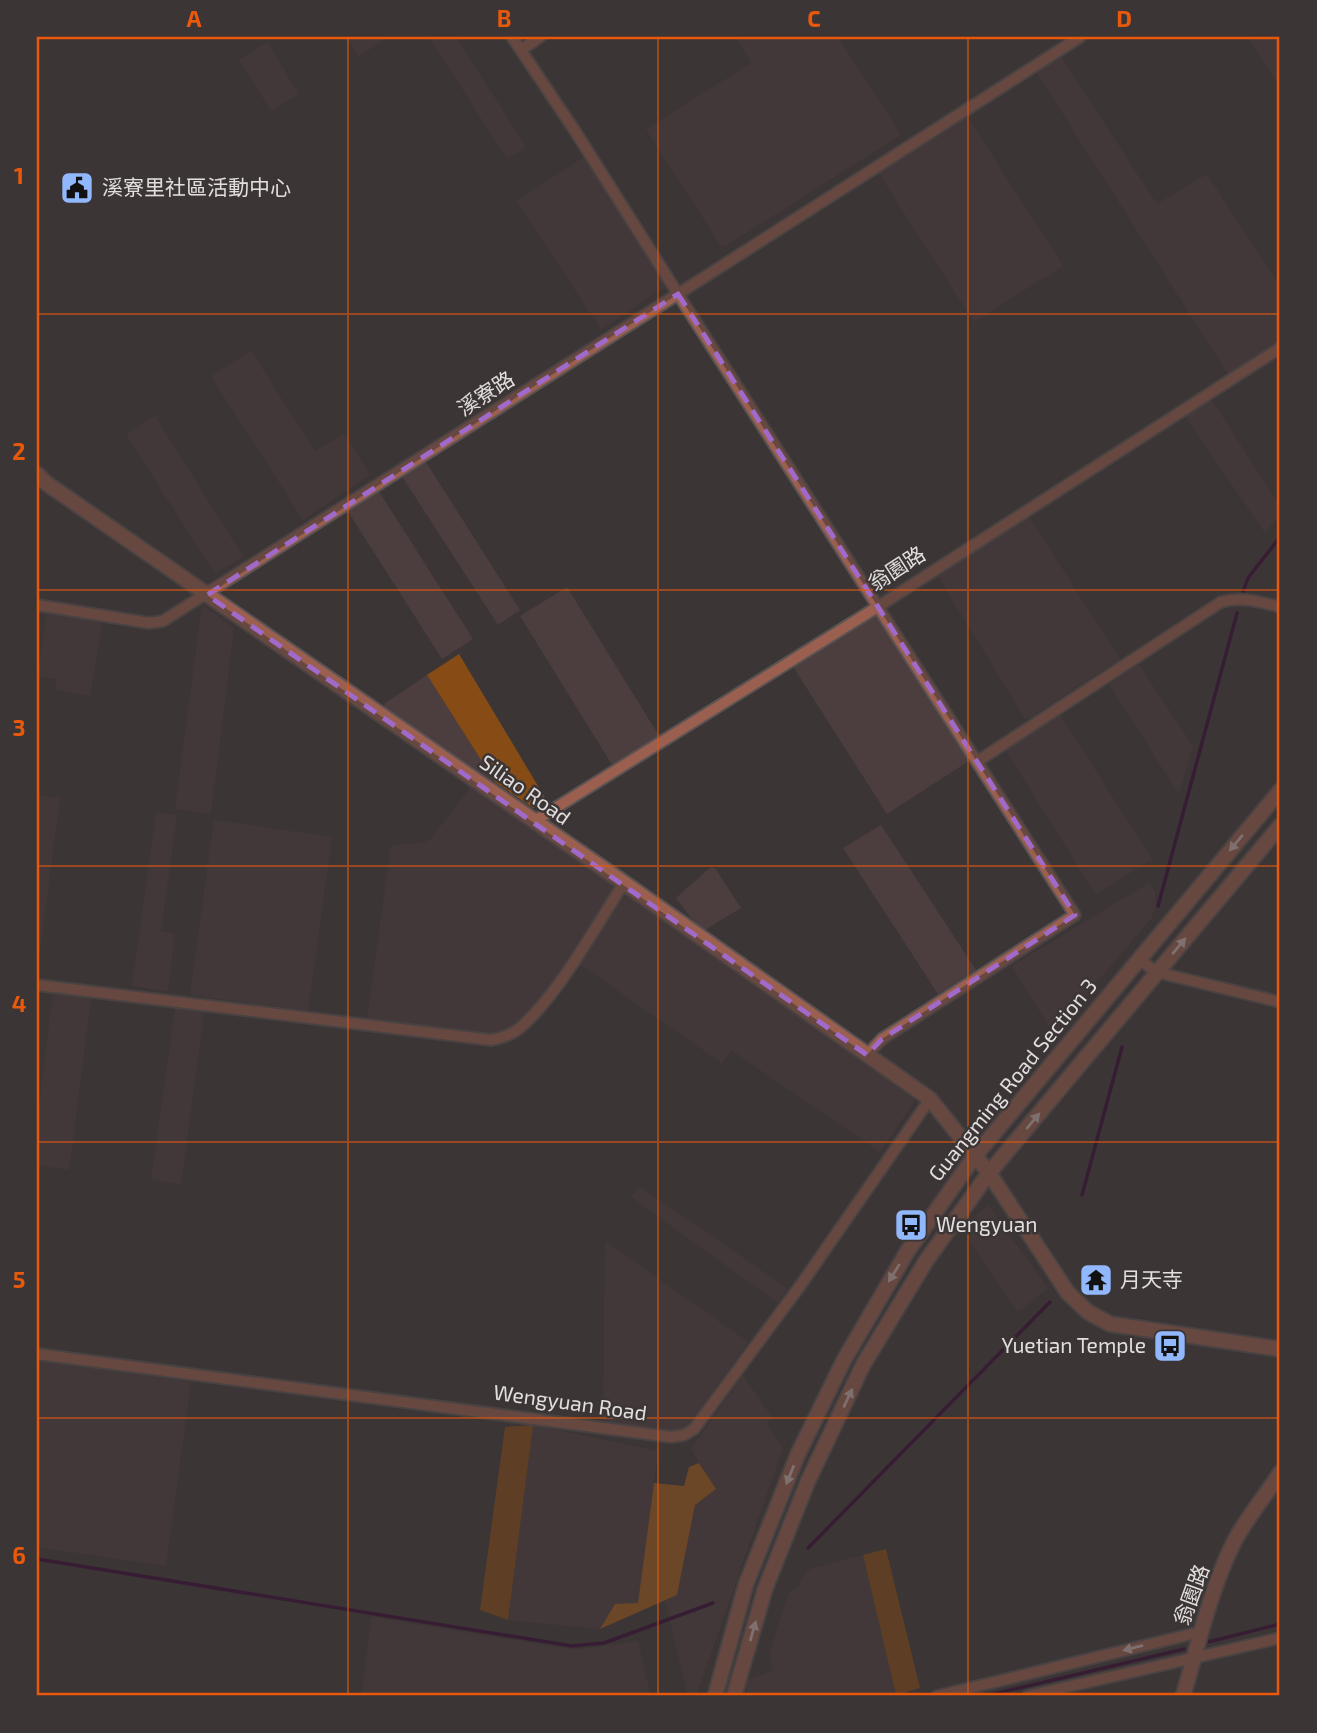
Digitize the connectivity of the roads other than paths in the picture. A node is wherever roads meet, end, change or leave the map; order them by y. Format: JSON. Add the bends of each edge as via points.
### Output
{"nodes":[{"id":1,"x":512,"y":37,"type":"edge"},
{"id":2,"x":540,"y":37,"type":"edge"},
{"id":3,"x":1080,"y":37,"type":"edge"},
{"id":4,"x":521,"y":50,"type":"junction"},
{"id":5,"x":678,"y":293,"type":"junction"},
{"id":6,"x":1280,"y":348,"type":"edge"},
{"id":7,"x":37,"y":474,"type":"edge"},
{"id":8,"x":207,"y":595,"type":"junction"},
{"id":9,"x":37,"y":605,"type":"edge"},
{"id":10,"x":879,"y":606,"type":"junction"},
{"id":11,"x":1280,"y":607,"type":"edge"},
{"id":12,"x":978,"y":761,"type":"junction"},
{"id":13,"x":1280,"y":791,"type":"edge"},
{"id":14,"x":533,"y":822,"type":"junction"},
{"id":15,"x":1280,"y":826,"type":"edge"},
{"id":16,"x":624,"y":883,"type":"junction"},
{"id":17,"x":1139,"y":959,"type":"junction"},
{"id":18,"x":1156,"y":972,"type":"junction"},
{"id":19,"x":37,"y":985,"type":"edge"},
{"id":20,"x":1280,"y":1002,"type":"edge"},
{"id":21,"x":867,"y":1055,"type":"junction"},
{"id":22,"x":930,"y":1099,"type":"junction"},
{"id":23,"x":974,"y":1157,"type":"junction"},
{"id":24,"x":989,"y":1173,"type":"junction"},
{"id":25,"x":1280,"y":1349,"type":"edge"},
{"id":26,"x":37,"y":1354,"type":"edge"},
{"id":27,"x":1280,"y":1473,"type":"edge"},
{"id":28,"x":1200,"y":1632,"type":"junction"},
{"id":29,"x":1280,"y":1638,"type":"edge"},
{"id":30,"x":1194,"y":1659,"type":"junction"},
{"id":31,"x":715,"y":1696,"type":"edge"},
{"id":32,"x":734,"y":1696,"type":"edge"},
{"id":33,"x":937,"y":1696,"type":"edge"},
{"id":34,"x":1028,"y":1696,"type":"edge"},
{"id":35,"x":1183,"y":1696,"type":"edge"}],
"edges":[{"from":1,"to":4,"type":"street"},
{"from":2,"to":4,"type":"street"},
{"from":3,"to":5,"type":"street","name":"溪寮路"},
{"from":4,"to":5,"type":"street"},
{"from":5,"to":8,"type":"street","name":"溪寮路"},
{"from":5,"to":10,"type":"street"},
{"from":6,"to":10,"type":"street","name":"翁園路"},
{"from":7,"to":8,"type":"street","name":"Siliao Road"},
{"from":8,"to":9,"type":"street","name":"溪寮路","via":[[163,621],[149,622]]},
{"from":8,"to":14,"type":"street","name":"Siliao Road"},
{"from":10,"to":12,"type":"street"},
{"from":10,"to":14,"type":"street","name":"翁園路"},
{"from":11,"to":12,"type":"street","via":[[1232,598],[1221,602]]},
{"from":12,"to":21,"type":"street","via":[[1075,915],[882,1039]]},
{"from":13,"to":17,"type":"street","name":"Guangming Road Section 3","one_way":true},
{"from":14,"to":16,"type":"street","name":"Siliao Road"},
{"from":18,"to":15,"type":"street","name":"Guangming Road Section 3","one_way":true},
{"from":16,"to":19,"type":"street","via":[[540,1005],[519,1028],[491,1040]]},
{"from":16,"to":21,"type":"street","name":"Siliao Road"},
{"from":17,"to":18,"type":"street"},
{"from":17,"to":23,"type":"street","name":"Guangming Road Section 3"},
{"from":18,"to":20,"type":"street"},
{"from":24,"to":18,"type":"street","name":"Guangming Road Section 3","one_way":true},
{"from":21,"to":22,"type":"street","name":"Siliao Road"},
{"from":22,"to":23,"type":"street","name":"Siliao Road"},
{"from":22,"to":26,"type":"street","name":"Wengyuan Road","via":[[800,1286],[694,1429],[684,1435],[671,1437]]},
{"from":23,"to":24,"type":"street","name":"Siliao Road"},
{"from":23,"to":31,"type":"street","name":"Guangming Road Section 3","one_way":true,"via":[[873,1308],[798,1454],[746,1584]]},
{"from":24,"to":25,"type":"street","via":[[1068,1293],[1088,1312],[1110,1324]]},
{"from":32,"to":24,"type":"street","name":"Guangming Road Section 3","one_way":true,"via":[[765,1589],[808,1480],[863,1365],[926,1261]]},
{"from":27,"to":28,"type":"street","name":"翁園路","via":[[1232,1546]]},
{"from":28,"to":30,"type":"street","name":"翁園路"},
{"from":28,"to":33,"type":"street","one_way":true},
{"from":29,"to":30,"type":"street","name":"翁園路"},
{"from":30,"to":34,"type":"street"},
{"from":30,"to":35,"type":"street"}]}
